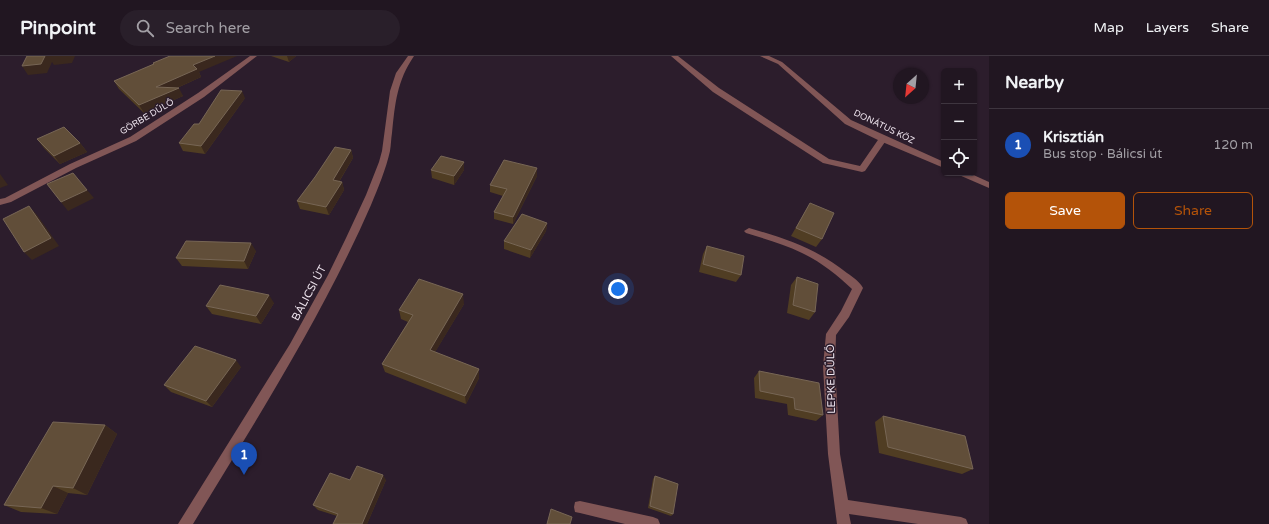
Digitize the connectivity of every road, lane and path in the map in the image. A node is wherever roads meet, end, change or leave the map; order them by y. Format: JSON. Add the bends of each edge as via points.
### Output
{"nodes":[{"id":1,"x":254,"y":56,"type":"edge"},
{"id":2,"x":411,"y":56,"type":"edge"},
{"id":3,"x":674,"y":56,"type":"edge"},
{"id":4,"x":763,"y":56,"type":"edge"},
{"id":5,"x":883,"y":139,"type":"junction"},
{"id":6,"x":941,"y":164,"type":"edge"},
{"id":7,"x":969,"y":176,"type":"edge"},
{"id":8,"x":989,"y":185,"type":"edge"},
{"id":9,"x":0,"y":202,"type":"edge"},
{"id":10,"x":749,"y":231,"type":"dead end"},
{"id":11,"x":842,"y":506,"type":"junction"},
{"id":12,"x":580,"y":507,"type":"dead end"},
{"id":13,"x":185,"y":524,"type":"edge"},
{"id":14,"x":653,"y":524,"type":"edge"},
{"id":15,"x":844,"y":524,"type":"edge"},
{"id":16,"x":961,"y":524,"type":"edge"}],
"edges":[{"from":1,"to":9,"type":"street","name":"GÖRBE DŰLŐ","via":[[201,95],[133,139]]},
{"from":2,"to":13,"type":"street","name":"BÁLICSI ÚT","via":[[396,78],[386,150],[372,190],[350,239],[280,372]]},
{"from":3,"to":5,"type":"street","via":[[716,90],[826,161],[862,169]]},
{"from":4,"to":5,"type":"street","name":"DONÁTUS KÖZ","via":[[780,63],[848,122]]},
{"from":5,"to":6,"type":"street","name":"DONÁTUS KÖZ"},
{"from":7,"to":8,"type":"street"},
{"from":10,"to":11,"type":"street","name":"LEPKE DŰLŐ","via":[[806,251],[841,273],[858,288],[831,334],[829,366],[834,454]]},
{"from":11,"to":15,"type":"street","name":"LEPKE DŰLŐ"},
{"from":11,"to":16,"type":"street"},
{"from":12,"to":14,"type":"street"}]}
